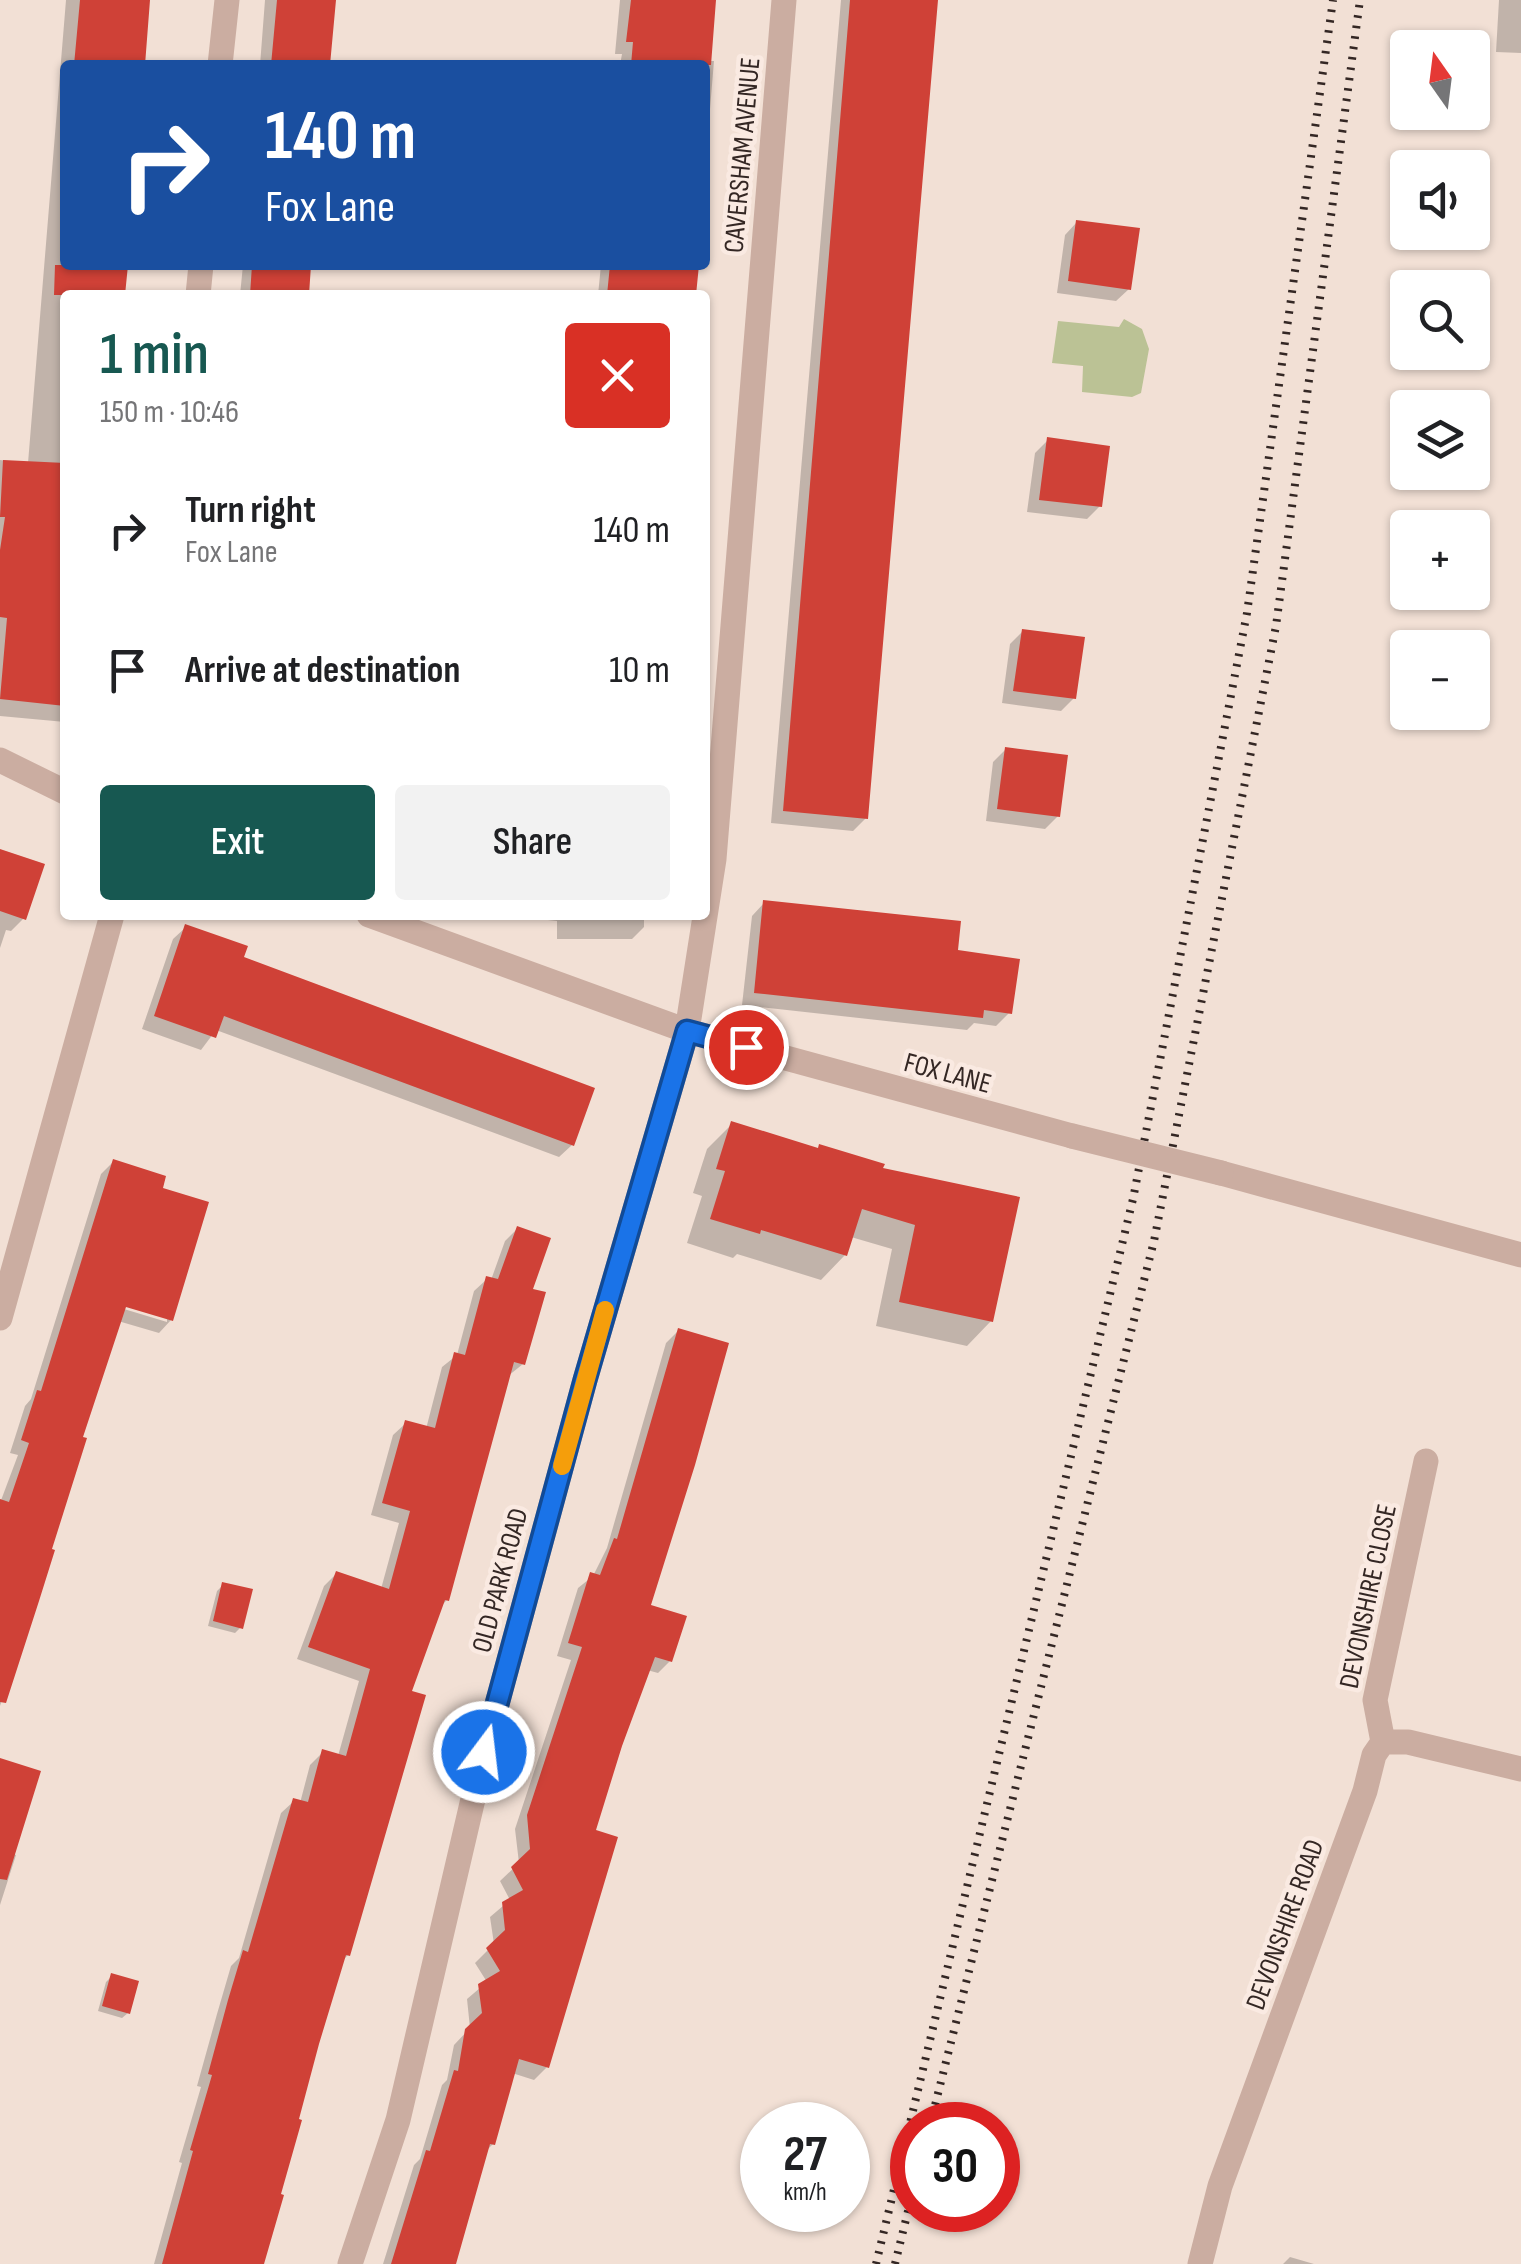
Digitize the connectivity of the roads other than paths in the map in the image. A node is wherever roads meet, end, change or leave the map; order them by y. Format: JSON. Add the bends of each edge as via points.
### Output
{"nodes":[{"id":1,"x":226,"y":0,"type":"edge"},
{"id":2,"x":784,"y":0,"type":"edge"},
{"id":3,"x":220,"y":60,"type":"edge"},
{"id":4,"x":0,"y":760,"type":"edge"},
{"id":5,"x":60,"y":790,"type":"edge"},
{"id":6,"x":710,"y":885,"type":"edge"},
{"id":7,"x":111,"y":920,"type":"edge"},
{"id":8,"x":383,"y":920,"type":"edge"},
{"id":9,"x":705,"y":920,"type":"edge"},
{"id":10,"x":687,"y":1031,"type":"junction"},
{"id":11,"x":1521,"y":1255,"type":"edge"},
{"id":12,"x":0,"y":1318,"type":"edge"},
{"id":13,"x":1426,"y":1462,"type":"dead end"},
{"id":14,"x":1383,"y":1742,"type":"junction"},
{"id":15,"x":1521,"y":1768,"type":"edge"},
{"id":16,"x":350,"y":2264,"type":"edge"},
{"id":17,"x":1200,"y":2264,"type":"edge"}],
"edges":[{"from":1,"to":3,"type":"street"},
{"from":2,"to":6,"type":"street","name":"CAVERSHAM AVENUE"},
{"from":4,"to":5,"type":"street"},
{"from":7,"to":12,"type":"street"},
{"from":8,"to":10,"type":"street","name":"FOX LANE"},
{"from":9,"to":10,"type":"street","name":"CAVERSHAM AVENUE"},
{"from":10,"to":11,"type":"street","name":"FOX LANE","bridge":true},
{"from":10,"to":16,"type":"street","name":"OLD PARK ROAD","via":[[484,1752],[398,2120]]},
{"from":13,"to":14,"type":"street","name":"DEVONSHIRE CLOSE","via":[[1374,1700]]},
{"from":14,"to":15,"type":"street"},
{"from":14,"to":17,"type":"street","name":"DEVONSHIRE ROAD","via":[[1220,2186]]}]}
